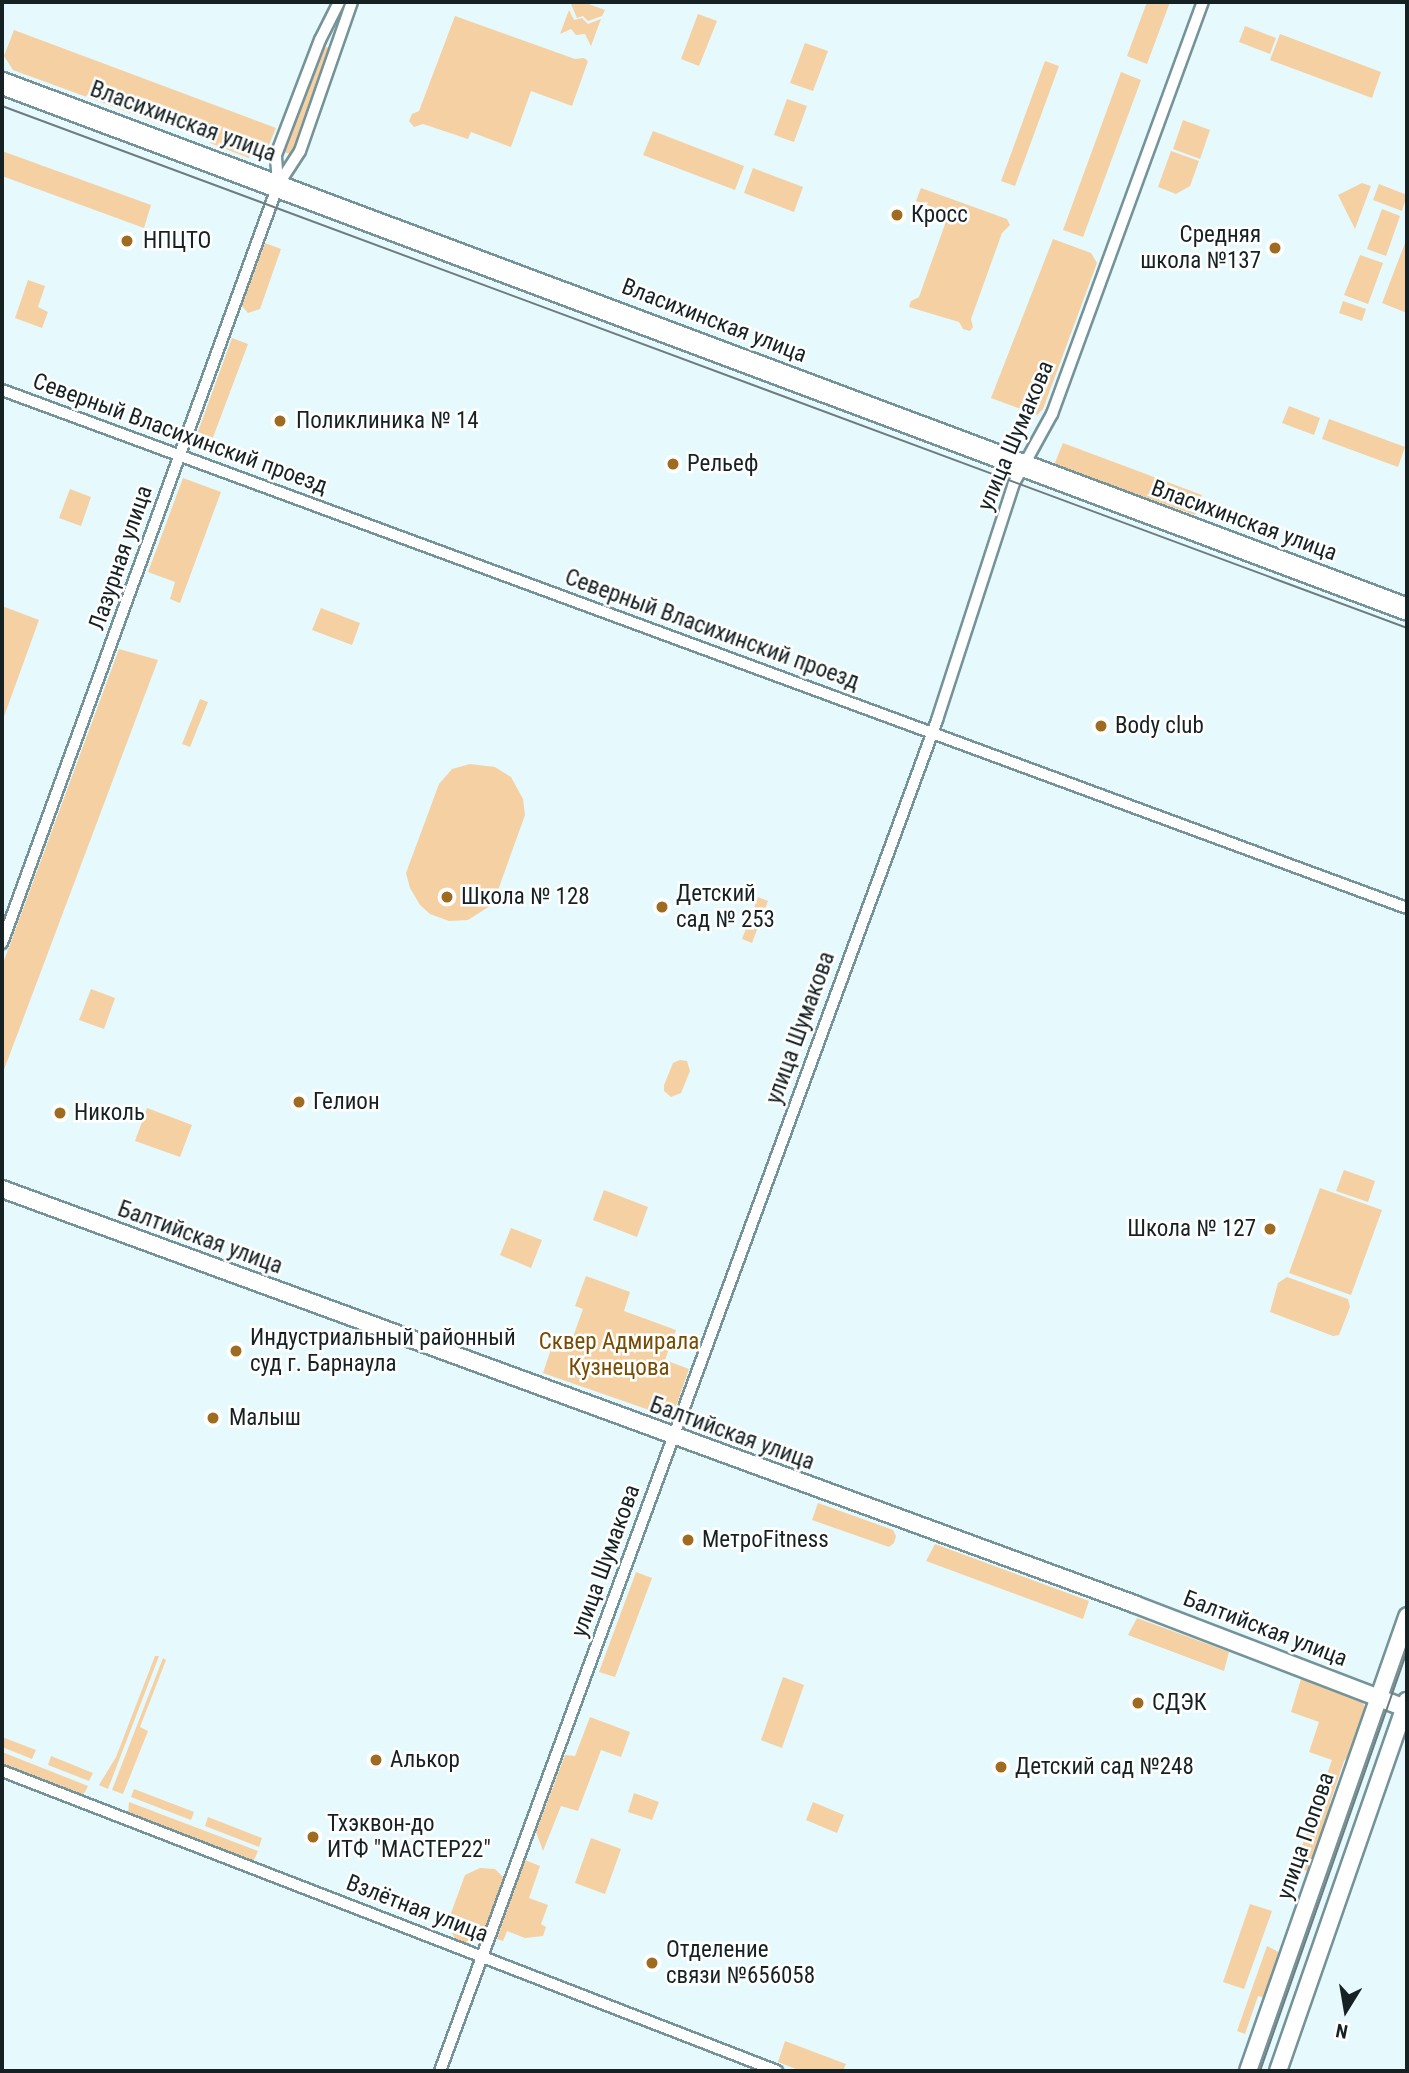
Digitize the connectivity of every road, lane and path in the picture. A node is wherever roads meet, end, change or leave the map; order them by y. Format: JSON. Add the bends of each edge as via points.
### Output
{"nodes":[{"id":1,"x":339,"y":2,"type":"edge"},
{"id":2,"x":352,"y":2,"type":"edge"},
{"id":3,"x":1203,"y":2,"type":"edge"},
{"id":4,"x":2,"y":83,"type":"edge"},
{"id":5,"x":278,"y":185,"type":"junction"},
{"id":6,"x":2,"y":390,"type":"edge"},
{"id":7,"x":180,"y":456,"type":"junction"},
{"id":8,"x":1024,"y":466,"type":"junction"},
{"id":9,"x":1407,"y":609,"type":"edge"},
{"id":10,"x":932,"y":733,"type":"junction"},
{"id":11,"x":1407,"y":908,"type":"edge"},
{"id":12,"x":2,"y":943,"type":"edge"},
{"id":13,"x":2,"y":1189,"type":"edge"},
{"id":14,"x":673,"y":1437,"type":"junction"},
{"id":15,"x":1407,"y":1620,"type":"edge"},
{"id":16,"x":1379,"y":1697,"type":"junction"},
{"id":17,"x":1406,"y":1706,"type":"edge"},
{"id":18,"x":2,"y":1771,"type":"edge"},
{"id":19,"x":482,"y":1956,"type":"junction"},
{"id":20,"x":440,"y":2071,"type":"edge"},
{"id":21,"x":777,"y":2071,"type":"edge"},
{"id":22,"x":1248,"y":2071,"type":"edge"},
{"id":23,"x":1278,"y":2071,"type":"edge"}],
"edges":[{"from":1,"to":5,"type":"street","name":"Лазурная улица","via":[[276,155]]},
{"from":2,"to":5,"type":"street","name":"Лазурная улица","via":[[300,151]]},
{"from":3,"to":8,"type":"street","name":"улица Шумакова","via":[[1052,414]]},
{"from":4,"to":5,"type":"highway","name":"Власихинская улица"},
{"from":5,"to":7,"type":"street","name":"Лазурная улица"},
{"from":5,"to":8,"type":"highway","name":"Власихинская улица"},
{"from":6,"to":7,"type":"street","name":"Северный Власихинский проезд"},
{"from":7,"to":10,"type":"street","name":"Северный Власихинский проезд"},
{"from":7,"to":12,"type":"street","name":"Лазурная улица"},
{"from":8,"to":9,"type":"highway","name":"Власихинская улица"},
{"from":8,"to":10,"type":"street","name":"улица Шумакова","via":[[1014,483]]},
{"from":10,"to":11,"type":"street","name":"Северный Власихинский проезд"},
{"from":10,"to":14,"type":"street","name":"улица Шумакова"},
{"from":13,"to":14,"type":"main road","name":"Балтийская улица"},
{"from":14,"to":16,"type":"main road","name":"Балтийская улица"},
{"from":14,"to":19,"type":"street","name":"улица Шумакова"},
{"from":15,"to":16,"type":"main road","name":"улица Попова"},
{"from":16,"to":17,"type":"main road","name":"Балтийская улица"},
{"from":16,"to":22,"type":"main road","name":"улица Попова"},
{"from":17,"to":23,"type":"main road"},
{"from":18,"to":19,"type":"street","name":"Взлётная улица"},
{"from":19,"to":20,"type":"street","name":"улица Шумакова"},
{"from":19,"to":21,"type":"street","name":"Взлётная улица"}]}
